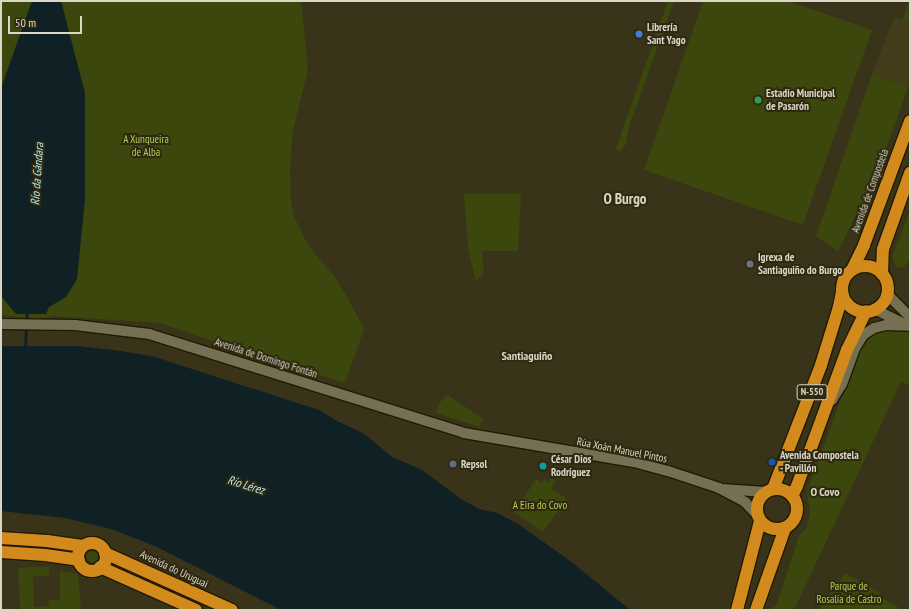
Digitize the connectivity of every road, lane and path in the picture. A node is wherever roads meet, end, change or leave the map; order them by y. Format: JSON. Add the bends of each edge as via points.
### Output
{"nodes":[{"id":1,"x":910,"y":120,"type":"edge"},
{"id":2,"x":910,"y":174,"type":"edge"},
{"id":3,"x":852,"y":270,"type":"junction"},
{"id":4,"x":882,"y":274,"type":"junction"},
{"id":5,"x":842,"y":291,"type":"junction"},
{"id":6,"x":887,"y":294,"type":"junction"},
{"id":7,"x":870,"y":310,"type":"junction"},
{"id":8,"x":910,"y":317,"type":"edge"},
{"id":9,"x":1,"y":324,"type":"edge"},
{"id":10,"x":910,"y":326,"type":"edge"},
{"id":11,"x":822,"y":417,"type":"junction"},
{"id":12,"x":518,"y":443,"type":"joint"},
{"id":13,"x":719,"y":488,"type":"junction"},
{"id":14,"x":769,"y":490,"type":"junction"},
{"id":15,"x":792,"y":496,"type":"junction"},
{"id":16,"x":759,"y":518,"type":"junction"},
{"id":17,"x":785,"y":528,"type":"junction"},
{"id":18,"x":1,"y":538,"type":"edge"},
{"id":19,"x":83,"y":546,"type":"junction"},
{"id":20,"x":1,"y":552,"type":"edge"},
{"id":21,"x":105,"y":553,"type":"junction"},
{"id":22,"x":79,"y":560,"type":"junction"},
{"id":23,"x":100,"y":567,"type":"junction"},
{"id":24,"x":196,"y":610,"type":"edge"},
{"id":25,"x":232,"y":610,"type":"edge"},
{"id":26,"x":736,"y":610,"type":"edge"},
{"id":27,"x":756,"y":610,"type":"edge"}],
"edges":[{"from":1,"to":3,"type":"highway","name":"Avenida de Compostela","number":"N-550","via":[[864,246]]},
{"from":2,"to":4,"type":"highway","via":[[883,249]]},
{"from":3,"to":4,"type":"highway","via":[[865,266]]},
{"from":3,"to":5,"type":"highway","number":"N-550","via":[[845,277]]},
{"from":4,"to":6,"type":"highway"},
{"from":5,"to":7,"type":"highway","via":[[847,304],[859,311]]},
{"from":5,"to":14,"type":"highway","number":"N-550","via":[[821,365]]},
{"from":6,"to":7,"type":"highway","number":"N-550","via":[[883,302]]},
{"from":6,"to":8,"type":"main road"},
{"from":7,"to":10,"type":"main road"},
{"from":7,"to":11,"type":"highway","number":"N-550","via":[[847,350]]},
{"from":9,"to":12,"type":"main road","name":"Avenida de Domingo Fontán","via":[[103,328],[149,334],[448,429]]},
{"from":10,"to":11,"type":"main road","via":[[886,325],[874,328],[864,335],[855,348],[842,384]]},
{"from":11,"to":15,"type":"highway","number":"N-550"},
{"from":12,"to":13,"type":"main road","name":"Rúa Xoán Manuel Pintos","via":[[639,463]]},
{"from":13,"to":14,"type":"main road","name":"Rúa Xoán Manuel Pintos"},
{"from":13,"to":16,"type":"main road","name":"Rúa Xoán Manuel Pintos","via":[[744,502]]},
{"from":14,"to":15,"type":"highway","via":[[783,490]]},
{"from":14,"to":16,"type":"highway","number":"N-550","via":[[758,502]]},
{"from":15,"to":17,"type":"highway","via":[[798,507],[797,514]]},
{"from":16,"to":17,"type":"highway","via":[[772,529]]},
{"from":16,"to":26,"type":"highway","number":"N-550"},
{"from":17,"to":27,"type":"highway"},
{"from":18,"to":19,"type":"highway"},
{"from":19,"to":21,"type":"highway","via":[[100,545]]},
{"from":19,"to":22,"type":"highway","via":[[79,552]]},
{"from":20,"to":22,"type":"highway"},
{"from":21,"to":23,"type":"highway","via":[[105,561]]},
{"from":21,"to":25,"type":"highway","name":"Avenida do Uruguai"},
{"from":22,"to":23,"type":"highway","via":[[82,566],[89,570]]},
{"from":23,"to":24,"type":"highway"}]}
